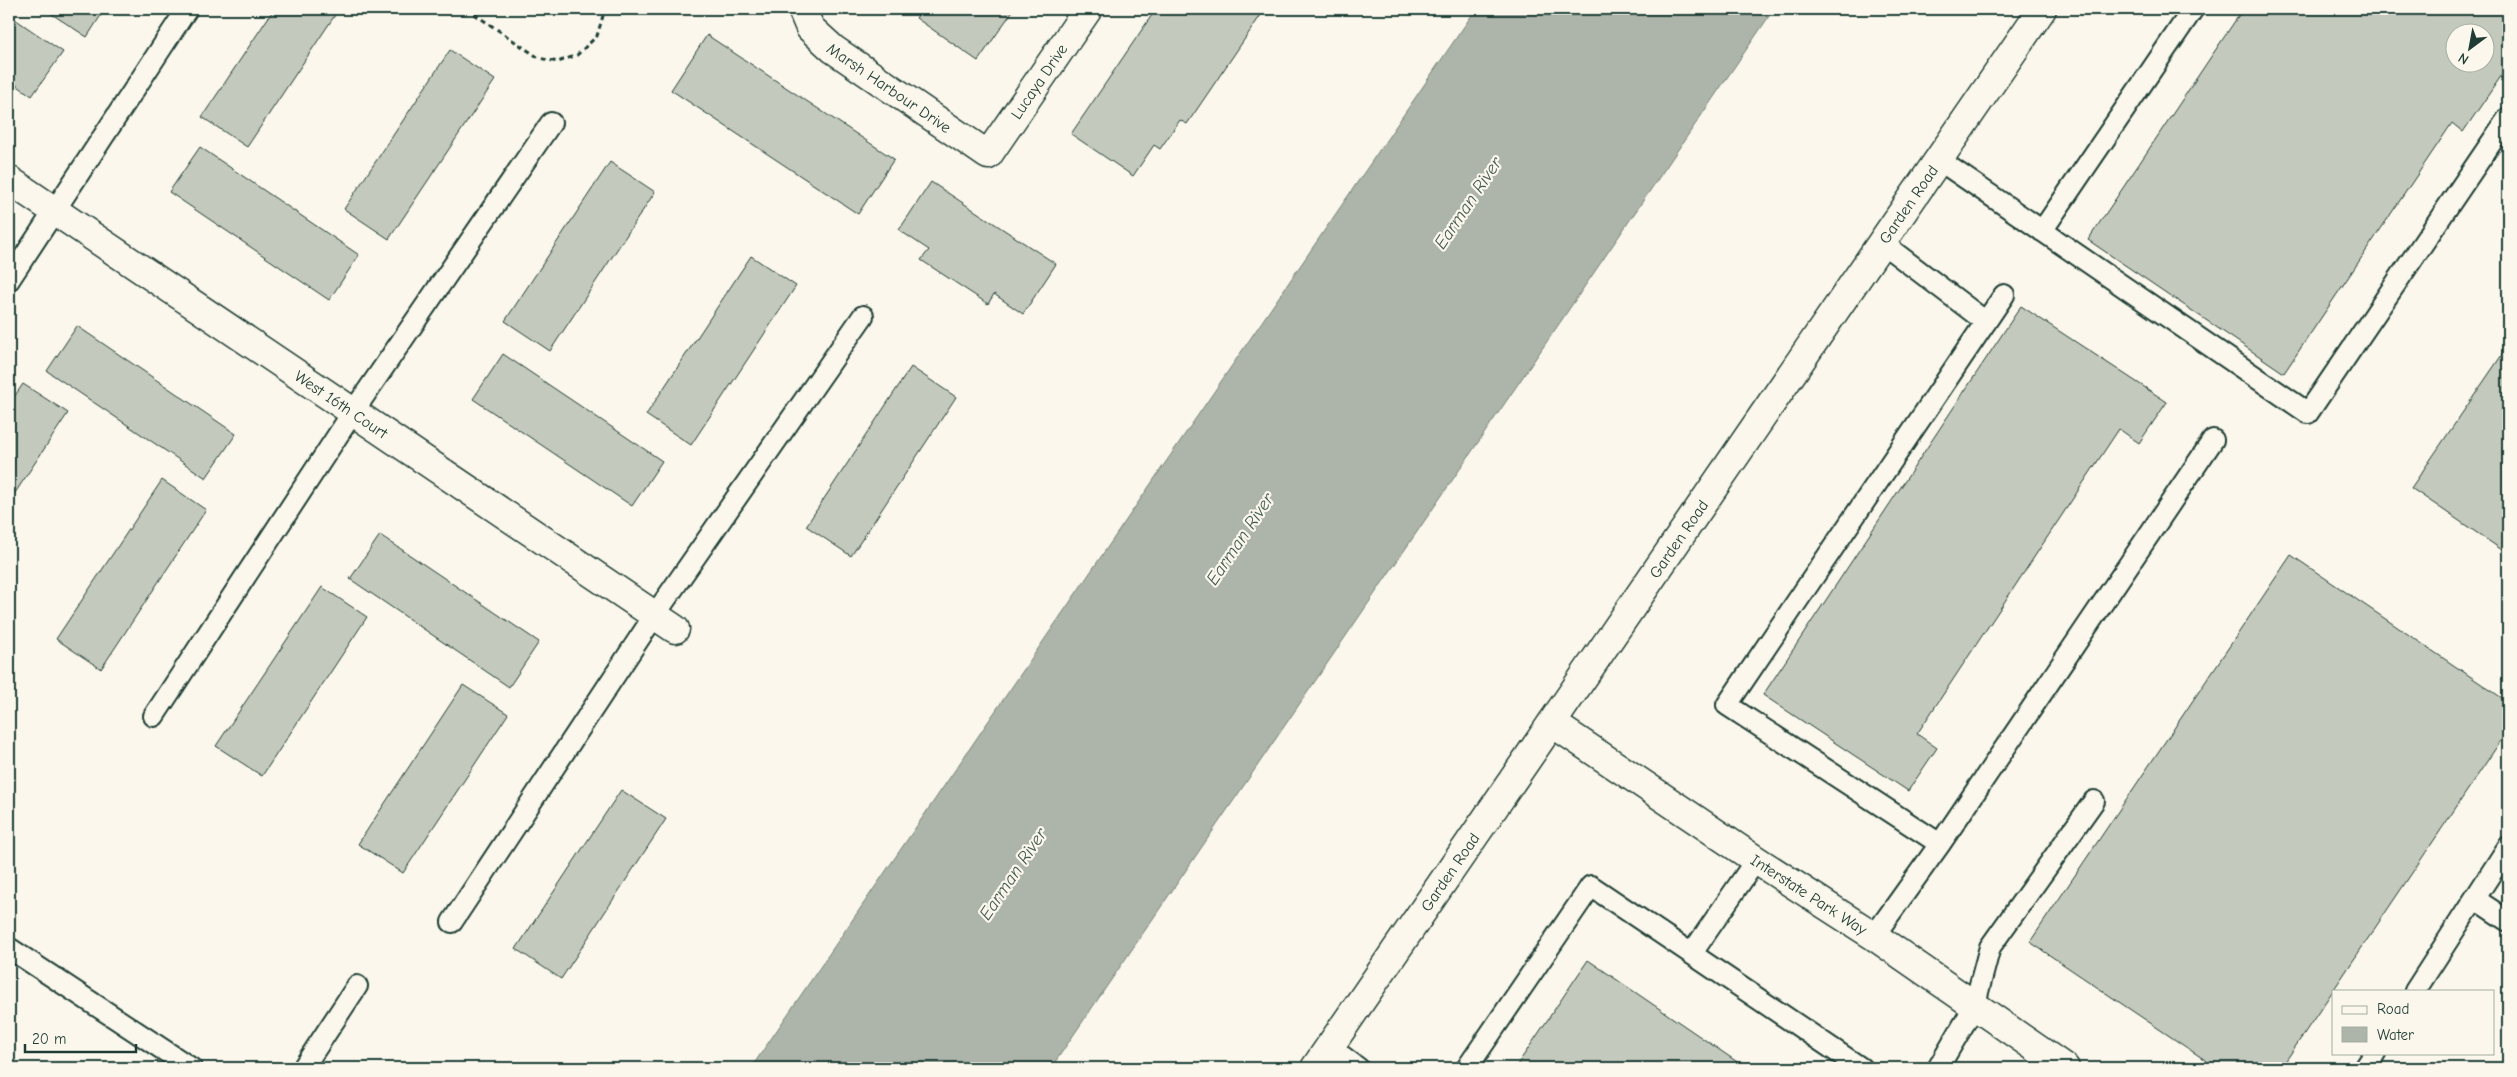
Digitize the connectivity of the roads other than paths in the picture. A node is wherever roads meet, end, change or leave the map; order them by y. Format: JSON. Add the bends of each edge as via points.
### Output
{"nodes":[{"id":1,"x":187,"y":9,"type":"edge"},
{"id":2,"x":802,"y":9,"type":"edge"},
{"id":3,"x":1088,"y":9,"type":"edge"},
{"id":4,"x":2042,"y":9,"type":"edge"},
{"id":5,"x":2193,"y":9,"type":"edge"},
{"id":6,"x":2508,"y":118,"type":"edge"},
{"id":7,"x":551,"y":123,"type":"dead end"},
{"id":8,"x":988,"y":155,"type":"joint"},
{"id":9,"x":1939,"y":160,"type":"junction"},
{"id":10,"x":9,"y":180,"type":"edge"},
{"id":11,"x":54,"y":211,"type":"junction"},
{"id":12,"x":2042,"y":231,"type":"junction"},
{"id":13,"x":1882,"y":243,"type":"junction"},
{"id":14,"x":9,"y":280,"type":"edge"},
{"id":15,"x":2004,"y":295,"type":"dead end"},
{"id":16,"x":862,"y":316,"type":"dead end"},
{"id":17,"x":1986,"y":322,"type":"junction"},
{"id":18,"x":353,"y":412,"type":"junction"},
{"id":19,"x":2213,"y":440,"type":"dead end"},
{"id":20,"x":664,"y":622,"type":"junction"},
{"id":21,"x":154,"y":716,"type":"dead end"},
{"id":22,"x":1552,"y":722,"type":"junction"},
{"id":23,"x":2094,"y":801,"type":"dead end"},
{"id":24,"x":1940,"y":844,"type":"junction"},
{"id":25,"x":2508,"y":847,"type":"edge"},
{"id":26,"x":1756,"y":860,"type":"junction"},
{"id":27,"x":2475,"y":899,"type":"junction"},
{"id":28,"x":2508,"y":921,"type":"edge"},
{"id":29,"x":452,"y":922,"type":"dead end"},
{"id":30,"x":1874,"y":936,"type":"junction"},
{"id":31,"x":9,"y":948,"type":"edge"},
{"id":32,"x":1692,"y":953,"type":"junction"},
{"id":33,"x":358,"y":986,"type":"dead end"},
{"id":34,"x":2416,"y":990,"type":"edge"},
{"id":35,"x":1974,"y":1008,"type":"junction"},
{"id":36,"x":2374,"y":1054,"type":"edge"},
{"id":37,"x":1323,"y":1057,"type":"edge"},
{"id":38,"x":191,"y":1068,"type":"edge"},
{"id":39,"x":303,"y":1068,"type":"edge"},
{"id":40,"x":1358,"y":1068,"type":"edge"},
{"id":41,"x":1466,"y":1068,"type":"edge"},
{"id":42,"x":1861,"y":1068,"type":"edge"},
{"id":43,"x":1938,"y":1068,"type":"edge"},
{"id":44,"x":2065,"y":1068,"type":"edge"},
{"id":45,"x":2365,"y":1068,"type":"edge"}],
"edges":[{"from":1,"to":11,"type":"lane"},
{"from":2,"to":8,"type":"street","name":"Marsh Harbour Drive","via":[[810,28],[833,49]]},
{"from":3,"to":8,"type":"street","name":"Lucaya Drive"},
{"from":4,"to":9,"type":"street","name":"Garden Road"},
{"from":5,"to":12,"type":"lane"},
{"from":6,"to":12,"type":"lane","via":[[2308,413]]},
{"from":7,"to":18,"type":"lane"},
{"from":9,"to":12,"type":"lane"},
{"from":9,"to":13,"type":"street","name":"Garden Road"},
{"from":10,"to":11,"type":"street","name":"West 16th Court"},
{"from":11,"to":14,"type":"lane"},
{"from":11,"to":18,"type":"street","name":"West 16th Court"},
{"from":13,"to":17,"type":"lane"},
{"from":13,"to":22,"type":"street","name":"Garden Road"},
{"from":15,"to":17,"type":"lane"},
{"from":16,"to":20,"type":"lane"},
{"from":17,"to":24,"type":"lane","via":[[1727,705]]},
{"from":18,"to":20,"type":"street","name":"West 16th Court"},
{"from":18,"to":21,"type":"lane"},
{"from":19,"to":24,"type":"lane"},
{"from":20,"to":29,"type":"lane"},
{"from":22,"to":26,"type":"street","name":"Interstate Park Way"},
{"from":22,"to":37,"type":"street","name":"Garden Road"},
{"from":23,"to":35,"type":"lane","via":[[1990,947]]},
{"from":24,"to":30,"type":"lane"},
{"from":25,"to":27,"type":"lane"},
{"from":26,"to":30,"type":"street","name":"Interstate Park Way"},
{"from":26,"to":32,"type":"lane"},
{"from":27,"to":28,"type":"lane"},
{"from":27,"to":34,"type":"lane"},
{"from":30,"to":35,"type":"street","name":"Interstate Park Way"},
{"from":31,"to":38,"type":"lane"},
{"from":32,"to":41,"type":"lane","via":[[1591,886]]},
{"from":32,"to":42,"type":"lane"},
{"from":33,"to":39,"type":"lane"},
{"from":35,"to":43,"type":"lane"},
{"from":35,"to":44,"type":"street","name":"Interstate Park Way"},
{"from":36,"to":45,"type":"lane"},
{"from":37,"to":40,"type":"lane"}]}
